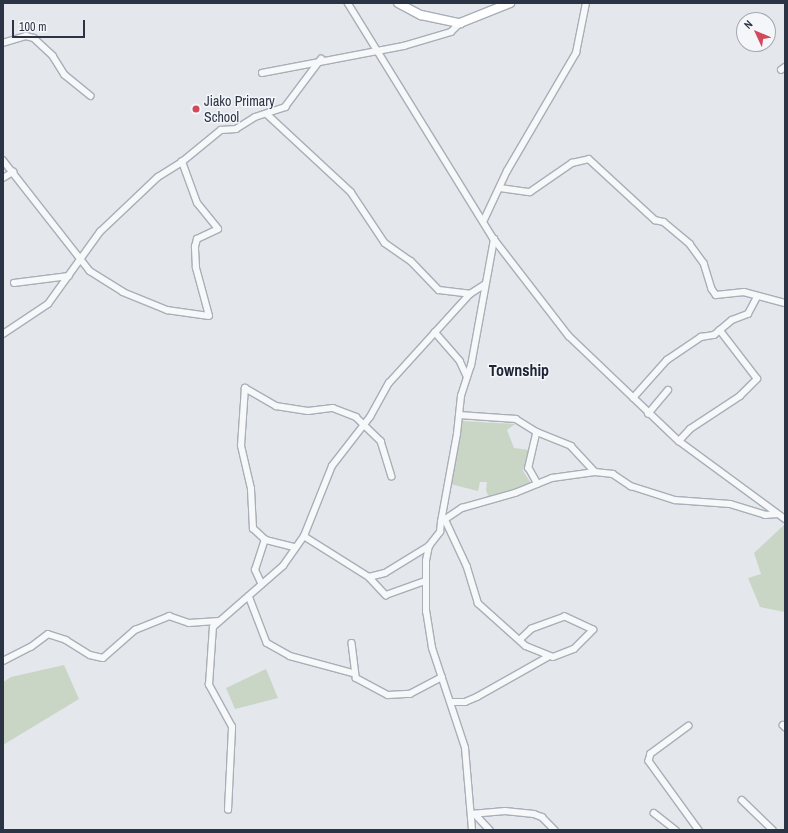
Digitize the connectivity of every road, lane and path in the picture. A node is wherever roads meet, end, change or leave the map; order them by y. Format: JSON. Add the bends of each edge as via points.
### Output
{"nodes":[{"id":1,"x":348,"y":3,"type":"edge"},
{"id":2,"x":398,"y":3,"type":"edge"},
{"id":3,"x":510,"y":3,"type":"edge"},
{"id":4,"x":586,"y":3,"type":"edge"},
{"id":5,"x":460,"y":23,"type":"junction"},
{"id":6,"x":3,"y":43,"type":"edge"},
{"id":7,"x":375,"y":52,"type":"junction"},
{"id":8,"x":321,"y":59,"type":"junction"},
{"id":9,"x":262,"y":73,"type":"dead end"},
{"id":10,"x":92,"y":96,"type":"dead end"},
{"id":11,"x":267,"y":114,"type":"junction"},
{"id":12,"x":3,"y":160,"type":"edge"},
{"id":13,"x":182,"y":162,"type":"junction"},
{"id":14,"x":13,"y":172,"type":"junction"},
{"id":15,"x":3,"y":178,"type":"edge"},
{"id":16,"x":500,"y":188,"type":"junction"},
{"id":17,"x":484,"y":220,"type":"junction"},
{"id":18,"x":494,"y":239,"type":"junction"},
{"id":19,"x":81,"y":261,"type":"junction"},
{"id":20,"x":69,"y":276,"type":"junction"},
{"id":21,"x":14,"y":283,"type":"dead end"},
{"id":22,"x":484,"y":285,"type":"junction"},
{"id":23,"x":470,"y":294,"type":"junction"},
{"id":24,"x":757,"y":297,"type":"junction"},
{"id":25,"x":785,"y":303,"type":"edge"},
{"id":26,"x":720,"y":331,"type":"junction"},
{"id":27,"x":435,"y":332,"type":"junction"},
{"id":28,"x":3,"y":334,"type":"edge"},
{"id":29,"x":467,"y":376,"type":"junction"},
{"id":30,"x":668,"y":390,"type":"dead end"},
{"id":31,"x":633,"y":398,"type":"junction"},
{"id":32,"x":648,"y":414,"type":"junction"},
{"id":33,"x":460,"y":415,"type":"junction"},
{"id":34,"x":365,"y":423,"type":"junction"},
{"id":35,"x":537,"y":432,"type":"junction"},
{"id":36,"x":679,"y":441,"type":"junction"},
{"id":37,"x":595,"y":472,"type":"junction"},
{"id":38,"x":392,"y":476,"type":"dead end"},
{"id":39,"x":538,"y":484,"type":"junction"},
{"id":40,"x":777,"y":514,"type":"junction"},
{"id":41,"x":785,"y":519,"type":"edge"},
{"id":42,"x":443,"y":521,"type":"junction"},
{"id":43,"x":304,"y":536,"type":"junction"},
{"id":44,"x":265,"y":540,"type":"junction"},
{"id":45,"x":429,"y":546,"type":"junction"},
{"id":46,"x":296,"y":548,"type":"junction"},
{"id":47,"x":369,"y":577,"type":"junction"},
{"id":48,"x":425,"y":581,"type":"junction"},
{"id":49,"x":261,"y":583,"type":"junction"},
{"id":50,"x":249,"y":596,"type":"junction"},
{"id":51,"x":220,"y":621,"type":"junction"},
{"id":52,"x":520,"y":640,"type":"junction"},
{"id":53,"x":352,"y":643,"type":"dead end"},
{"id":54,"x":548,"y":656,"type":"junction"},
{"id":55,"x":3,"y":661,"type":"edge"},
{"id":56,"x":353,"y":673,"type":"junction"},
{"id":57,"x":442,"y":677,"type":"junction"},
{"id":58,"x":451,"y":702,"type":"junction"},
{"id":59,"x":689,"y":726,"type":"dead end"},
{"id":60,"x":742,"y":800,"type":"dead end"},
{"id":61,"x":228,"y":810,"type":"dead end"},
{"id":62,"x":654,"y":813,"type":"dead end"},
{"id":63,"x":473,"y":814,"type":"junction"},
{"id":64,"x":472,"y":830,"type":"edge"},
{"id":65,"x":490,"y":830,"type":"edge"},
{"id":66,"x":555,"y":830,"type":"edge"},
{"id":67,"x":676,"y":830,"type":"edge"},
{"id":68,"x":699,"y":830,"type":"edge"},
{"id":69,"x":773,"y":830,"type":"edge"}],
"edges":[{"from":1,"to":7,"type":"street"},
{"from":2,"to":5,"type":"street","via":[[421,15]]},
{"from":3,"to":5,"type":"street"},
{"from":4,"to":16,"type":"street","via":[[576,53]]},
{"from":5,"to":7,"type":"street","via":[[446,34]]},
{"from":6,"to":10,"type":"street","via":[[21,37],[34,38],[53,56],[64,75]]},
{"from":7,"to":8,"type":"street"},
{"from":7,"to":17,"type":"street"},
{"from":8,"to":9,"type":"street"},
{"from":8,"to":11,"type":"street","via":[[285,107]]},
{"from":11,"to":13,"type":"street","via":[[253,118],[236,129],[221,130]]},
{"from":11,"to":23,"type":"street","via":[[351,192],[389,247],[411,261],[439,290]]},
{"from":12,"to":14,"type":"street"},
{"from":13,"to":19,"type":"street","via":[[158,177],[124,209],[97,236]]},
{"from":13,"to":19,"type":"street","via":[[197,203],[218,229],[197,239],[195,247],[196,268],[209,316],[174,313],[123,292],[87,269]]},
{"from":14,"to":15,"type":"street"},
{"from":14,"to":19,"type":"street"},
{"from":16,"to":17,"type":"street"},
{"from":16,"to":24,"type":"street","via":[[530,192],[572,163],[589,159],[655,220],[664,222],[690,244],[708,271],[714,293],[719,295],[744,292]]},
{"from":17,"to":18,"type":"street"},
{"from":18,"to":22,"type":"street"},
{"from":18,"to":31,"type":"street","via":[[569,336]]},
{"from":19,"to":20,"type":"street"},
{"from":20,"to":21,"type":"street"},
{"from":20,"to":28,"type":"street","via":[[45,307]]},
{"from":22,"to":23,"type":"street"},
{"from":22,"to":29,"type":"street"},
{"from":23,"to":27,"type":"street"},
{"from":24,"to":25,"type":"street"},
{"from":24,"to":26,"type":"street","via":[[748,314],[732,320]]},
{"from":26,"to":31,"type":"street","via":[[701,338],[666,360]]},
{"from":26,"to":36,"type":"street","via":[[757,379],[740,396],[690,429]]},
{"from":27,"to":29,"type":"street","via":[[460,361]]},
{"from":27,"to":34,"type":"street","via":[[393,378]]},
{"from":29,"to":33,"type":"street"},
{"from":30,"to":32,"type":"street"},
{"from":31,"to":32,"type":"street"},
{"from":32,"to":36,"type":"street"},
{"from":33,"to":35,"type":"street","via":[[516,419]]},
{"from":33,"to":42,"type":"street"},
{"from":34,"to":38,"type":"street","via":[[382,441]]},
{"from":34,"to":43,"type":"street","via":[[332,466]]},
{"from":34,"to":44,"type":"street","via":[[339,410],[308,411],[276,406],[245,388],[241,446],[251,489],[253,529]]},
{"from":35,"to":37,"type":"street","via":[[571,446]]},
{"from":35,"to":39,"type":"street","via":[[529,468]]},
{"from":36,"to":40,"type":"street"},
{"from":37,"to":39,"type":"street","via":[[552,478]]},
{"from":37,"to":40,"type":"street","via":[[613,474],[631,486],[675,500],[730,504],[766,515]]},
{"from":39,"to":42,"type":"street","via":[[462,508]]},
{"from":40,"to":41,"type":"street"},
{"from":42,"to":45,"type":"street","via":[[438,536]]},
{"from":42,"to":52,"type":"street","via":[[467,566],[478,603]]},
{"from":43,"to":46,"type":"street"},
{"from":43,"to":47,"type":"street"},
{"from":44,"to":46,"type":"street"},
{"from":44,"to":49,"type":"street","via":[[256,565],[256,576]]},
{"from":45,"to":47,"type":"street","via":[[385,573]]},
{"from":45,"to":48,"type":"street"},
{"from":46,"to":49,"type":"street","via":[[283,566]]},
{"from":47,"to":48,"type":"street","via":[[386,595]]},
{"from":48,"to":57,"type":"street","via":[[428,626]]},
{"from":49,"to":50,"type":"street"},
{"from":50,"to":51,"type":"street"},
{"from":50,"to":56,"type":"street","via":[[267,643],[290,656]]},
{"from":51,"to":55,"type":"street","via":[[189,623],[170,616],[135,630],[103,658],[90,655],[66,640],[48,634],[31,647]]},
{"from":51,"to":61,"type":"street","via":[[210,637],[208,676],[212,692],[232,727]]},
{"from":52,"to":54,"type":"street","via":[[532,650]]},
{"from":52,"to":54,"type":"street","via":[[532,629],[565,617],[593,630],[574,649]]},
{"from":53,"to":56,"type":"street"},
{"from":54,"to":58,"type":"street","via":[[477,697],[465,702]]},
{"from":56,"to":57,"type":"street","via":[[361,682],[395,697],[421,690]]},
{"from":57,"to":58,"type":"street"},
{"from":58,"to":63,"type":"street","via":[[468,763]]},
{"from":59,"to":68,"type":"street","via":[[651,754],[649,761]]},
{"from":60,"to":69,"type":"street"},
{"from":62,"to":67,"type":"street"},
{"from":63,"to":64,"type":"street"},
{"from":63,"to":65,"type":"street"},
{"from":63,"to":66,"type":"street","via":[[505,811],[534,814],[542,817]]}]}
